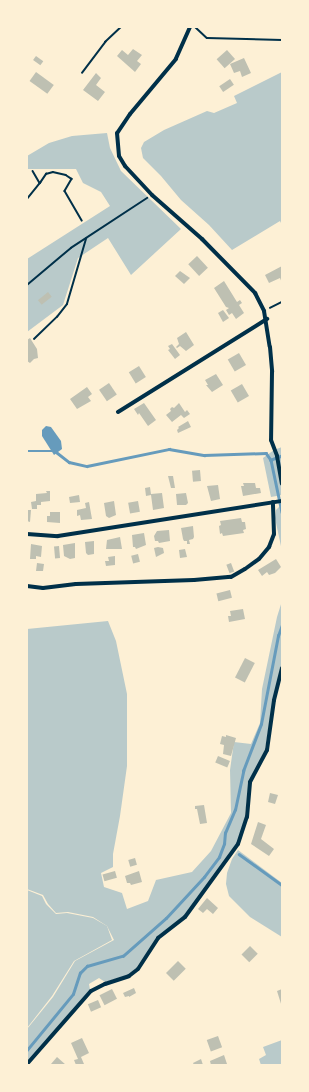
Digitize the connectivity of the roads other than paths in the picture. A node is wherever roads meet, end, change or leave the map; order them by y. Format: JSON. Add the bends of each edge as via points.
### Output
{"nodes":[{"id":1,"x":190,"y":27,"type":"edge"},
{"id":2,"x":195,"y":27,"type":"edge"},
{"id":3,"x":282,"y":40,"type":"edge"},
{"id":4,"x":267,"y":319,"type":"junction"},
{"id":5,"x":118,"y":412,"type":"dead end"},
{"id":6,"x":282,"y":484,"type":"edge"},
{"id":7,"x":278,"y":502,"type":"edge"},
{"id":8,"x":27,"y":534,"type":"edge"},
{"id":9,"x":27,"y":586,"type":"edge"},
{"id":10,"x":282,"y":668,"type":"edge"},
{"id":11,"x":27,"y":1064,"type":"edge"}],
"edges":[{"from":1,"to":4,"type":"street","via":[[176,60],[117,133],[119,156],[152,195],[202,239],[255,293]]},
{"from":2,"to":3,"type":"lane","via":[[207,38]]},
{"from":4,"to":5,"type":"street"},
{"from":4,"to":6,"type":"street","via":[[272,372],[271,440]]},
{"from":7,"to":8,"type":"street","via":[[58,536]]},
{"from":7,"to":9,"type":"street","via":[[274,534],[269,547],[259,559],[231,577],[76,584],[43,588]]},
{"from":10,"to":11,"type":"street","via":[[274,700],[267,750],[250,782],[247,817],[238,844],[185,917],[158,938],[138,969],[129,976],[91,991]]}]}
